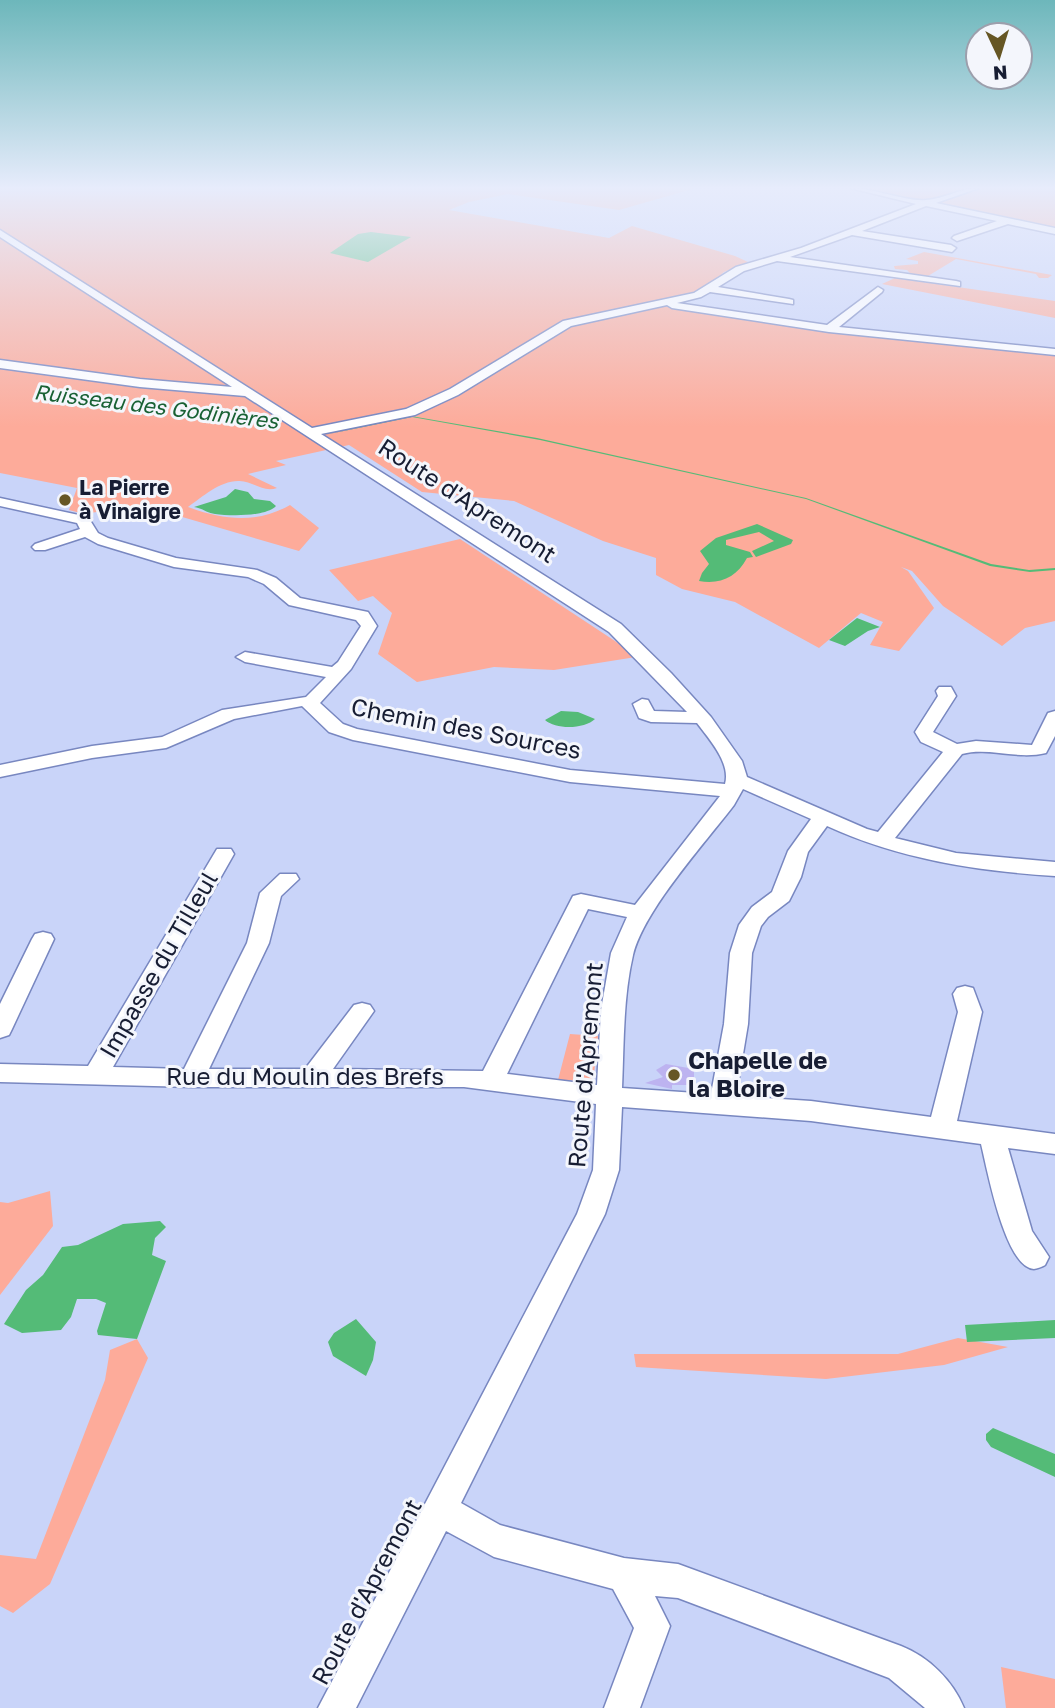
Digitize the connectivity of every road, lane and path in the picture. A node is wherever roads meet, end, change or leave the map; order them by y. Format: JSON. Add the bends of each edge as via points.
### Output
{"nodes":[{"id":1,"x":54,"y":268,"type":"edge"},
{"id":2,"x":747,"y":268,"type":"edge"},
{"id":3,"x":843,"y":268,"type":"edge"},
{"id":4,"x":956,"y":284,"type":"dead end"},
{"id":5,"x":712,"y":289,"type":"junction"},
{"id":6,"x":877,"y":290,"type":"dead end"},
{"id":7,"x":789,"y":302,"type":"dead end"},
{"id":8,"x":663,"y":303,"type":"junction"},
{"id":9,"x":830,"y":329,"type":"junction"},
{"id":10,"x":1055,"y":352,"type":"edge"},
{"id":11,"x":0,"y":364,"type":"edge"},
{"id":12,"x":247,"y":391,"type":"junction"},
{"id":13,"x":310,"y":432,"type":"junction"},
{"id":14,"x":0,"y":502,"type":"edge"},
{"id":15,"x":89,"y":531,"type":"junction"},
{"id":16,"x":40,"y":547,"type":"dead end"},
{"id":17,"x":245,"y":657,"type":"dead end"},
{"id":18,"x":335,"y":673,"type":"junction"},
{"id":19,"x":945,"y":691,"type":"dead end"},
{"id":20,"x":310,"y":703,"type":"junction"},
{"id":21,"x":642,"y":704,"type":"dead end"},
{"id":22,"x":1055,"y":717,"type":"edge"},
{"id":23,"x":700,"y":718,"type":"junction"},
{"id":24,"x":955,"y":750,"type":"junction"},
{"id":25,"x":0,"y":771,"type":"edge"},
{"id":26,"x":734,"y":786,"type":"junction"},
{"id":27,"x":823,"y":817,"type":"junction"},
{"id":28,"x":882,"y":841,"type":"junction"},
{"id":29,"x":224,"y":854,"type":"dead end"},
{"id":30,"x":1055,"y":869,"type":"edge"},
{"id":31,"x":288,"y":879,"type":"dead end"},
{"id":32,"x":640,"y":913,"type":"junction"},
{"id":33,"x":43,"y":939,"type":"dead end"},
{"id":34,"x":965,"y":994,"type":"dead end"},
{"id":35,"x":362,"y":1011,"type":"dead end"},
{"id":36,"x":0,"y":1029,"type":"edge"},
{"id":37,"x":0,"y":1073,"type":"edge"},
{"id":38,"x":95,"y":1076,"type":"junction"},
{"id":39,"x":313,"y":1077,"type":"junction"},
{"id":40,"x":192,"y":1078,"type":"junction"},
{"id":41,"x":491,"y":1080,"type":"junction"},
{"id":42,"x":609,"y":1096,"type":"junction"},
{"id":43,"x":722,"y":1104,"type":"junction"},
{"id":44,"x":942,"y":1127,"type":"junction"},
{"id":45,"x":991,"y":1133,"type":"junction"},
{"id":46,"x":1055,"y":1144,"type":"edge"},
{"id":47,"x":1035,"y":1257,"type":"dead end"},
{"id":48,"x":440,"y":1509,"type":"junction"},
{"id":49,"x":624,"y":1575,"type":"junction"},
{"id":50,"x":336,"y":1708,"type":"edge"},
{"id":51,"x":621,"y":1708,"type":"edge"},
{"id":52,"x":946,"y":1708,"type":"edge"}],
"edges":[{"from":1,"to":12,"type":"street","name":"Route d'Apremont"},
{"from":2,"to":5,"type":"street"},
{"from":3,"to":4,"type":"street"},
{"from":5,"to":7,"type":"street"},
{"from":5,"to":8,"type":"street"},
{"from":6,"to":9,"type":"street"},
{"from":8,"to":9,"type":"street"},
{"from":8,"to":13,"type":"street","via":[[567,323],[454,392],[410,412]]},
{"from":9,"to":10,"type":"street"},
{"from":11,"to":12,"type":"street","via":[[140,383]]},
{"from":12,"to":13,"type":"street","name":"Route d'Apremont"},
{"from":13,"to":23,"type":"street","name":"Route d'Apremont","via":[[615,628]]},
{"from":14,"to":15,"type":"street","via":[[83,520]]},
{"from":15,"to":16,"type":"street"},
{"from":15,"to":18,"type":"street","via":[[103,541],[174,562],[261,576],[295,603],[362,616],[369,626]]},
{"from":17,"to":18,"type":"street"},
{"from":18,"to":20,"type":"street"},
{"from":19,"to":24,"type":"street","via":[[947,696],[924,732]]},
{"from":20,"to":25,"type":"street","via":[[293,701],[211,719],[166,742]]},
{"from":20,"to":26,"type":"street","name":"Chemin des Sources","via":[[336,729],[352,734],[570,776]]},
{"from":21,"to":23,"type":"street","via":[[651,716]]},
{"from":22,"to":24,"type":"street","via":[[1042,745],[1034,751]]},
{"from":23,"to":26,"type":"street","name":"Route d'Apremont","via":[[728,755]]},
{"from":24,"to":28,"type":"street"},
{"from":26,"to":27,"type":"street","name":"Chemin des Sources"},
{"from":26,"to":32,"type":"street","name":"Route d'Apremont"},
{"from":27,"to":28,"type":"street","name":"Chemin des Sources"},
{"from":27,"to":43,"type":"street","via":[[798,851],[781,896],[750,925],[741,953],[736,1024]]},
{"from":28,"to":30,"type":"street","name":"Chemin des Sources","via":[[973,863]]},
{"from":29,"to":38,"type":"street","name":"Impasse du Tilleul"},
{"from":31,"to":40,"type":"street","via":[[271,893],[258,943]]},
{"from":32,"to":41,"type":"street","via":[[581,901]]},
{"from":32,"to":42,"type":"street","name":"Route d'Apremont","via":[[622,953],[617,978]]},
{"from":33,"to":36,"type":"street"},
{"from":34,"to":44,"type":"street","via":[[970,1012]]},
{"from":35,"to":39,"type":"street"},
{"from":37,"to":38,"type":"street","name":"Rue du Moulin des Brefs"},
{"from":38,"to":40,"type":"street","name":"Rue du Moulin des Brefs"},
{"from":39,"to":40,"type":"street","name":"Rue du Moulin des Brefs"},
{"from":39,"to":41,"type":"street","name":"Rue du Moulin des Brefs"},
{"from":41,"to":42,"type":"street","name":"Rue du Moulin des Brefs"},
{"from":42,"to":43,"type":"street","name":"Rue du Moulin des Brefs"},
{"from":42,"to":48,"type":"street","name":"Route d'Apremont","via":[[606,1170],[600,1195]]},
{"from":43,"to":44,"type":"street","name":"Rue du Moulin des Brefs"},
{"from":44,"to":45,"type":"street","name":"Rue du Moulin des Brefs"},
{"from":45,"to":46,"type":"street","name":"Rue du Moulin des Brefs"},
{"from":45,"to":47,"type":"street","via":[[1018,1236]]},
{"from":48,"to":49,"type":"street","via":[[494,1540]]},
{"from":48,"to":50,"type":"street","name":"Route d'Apremont"},
{"from":49,"to":51,"type":"street","via":[[652,1626]]},
{"from":49,"to":52,"type":"street","via":[[678,1581],[901,1664],[940,1697]]}]}
